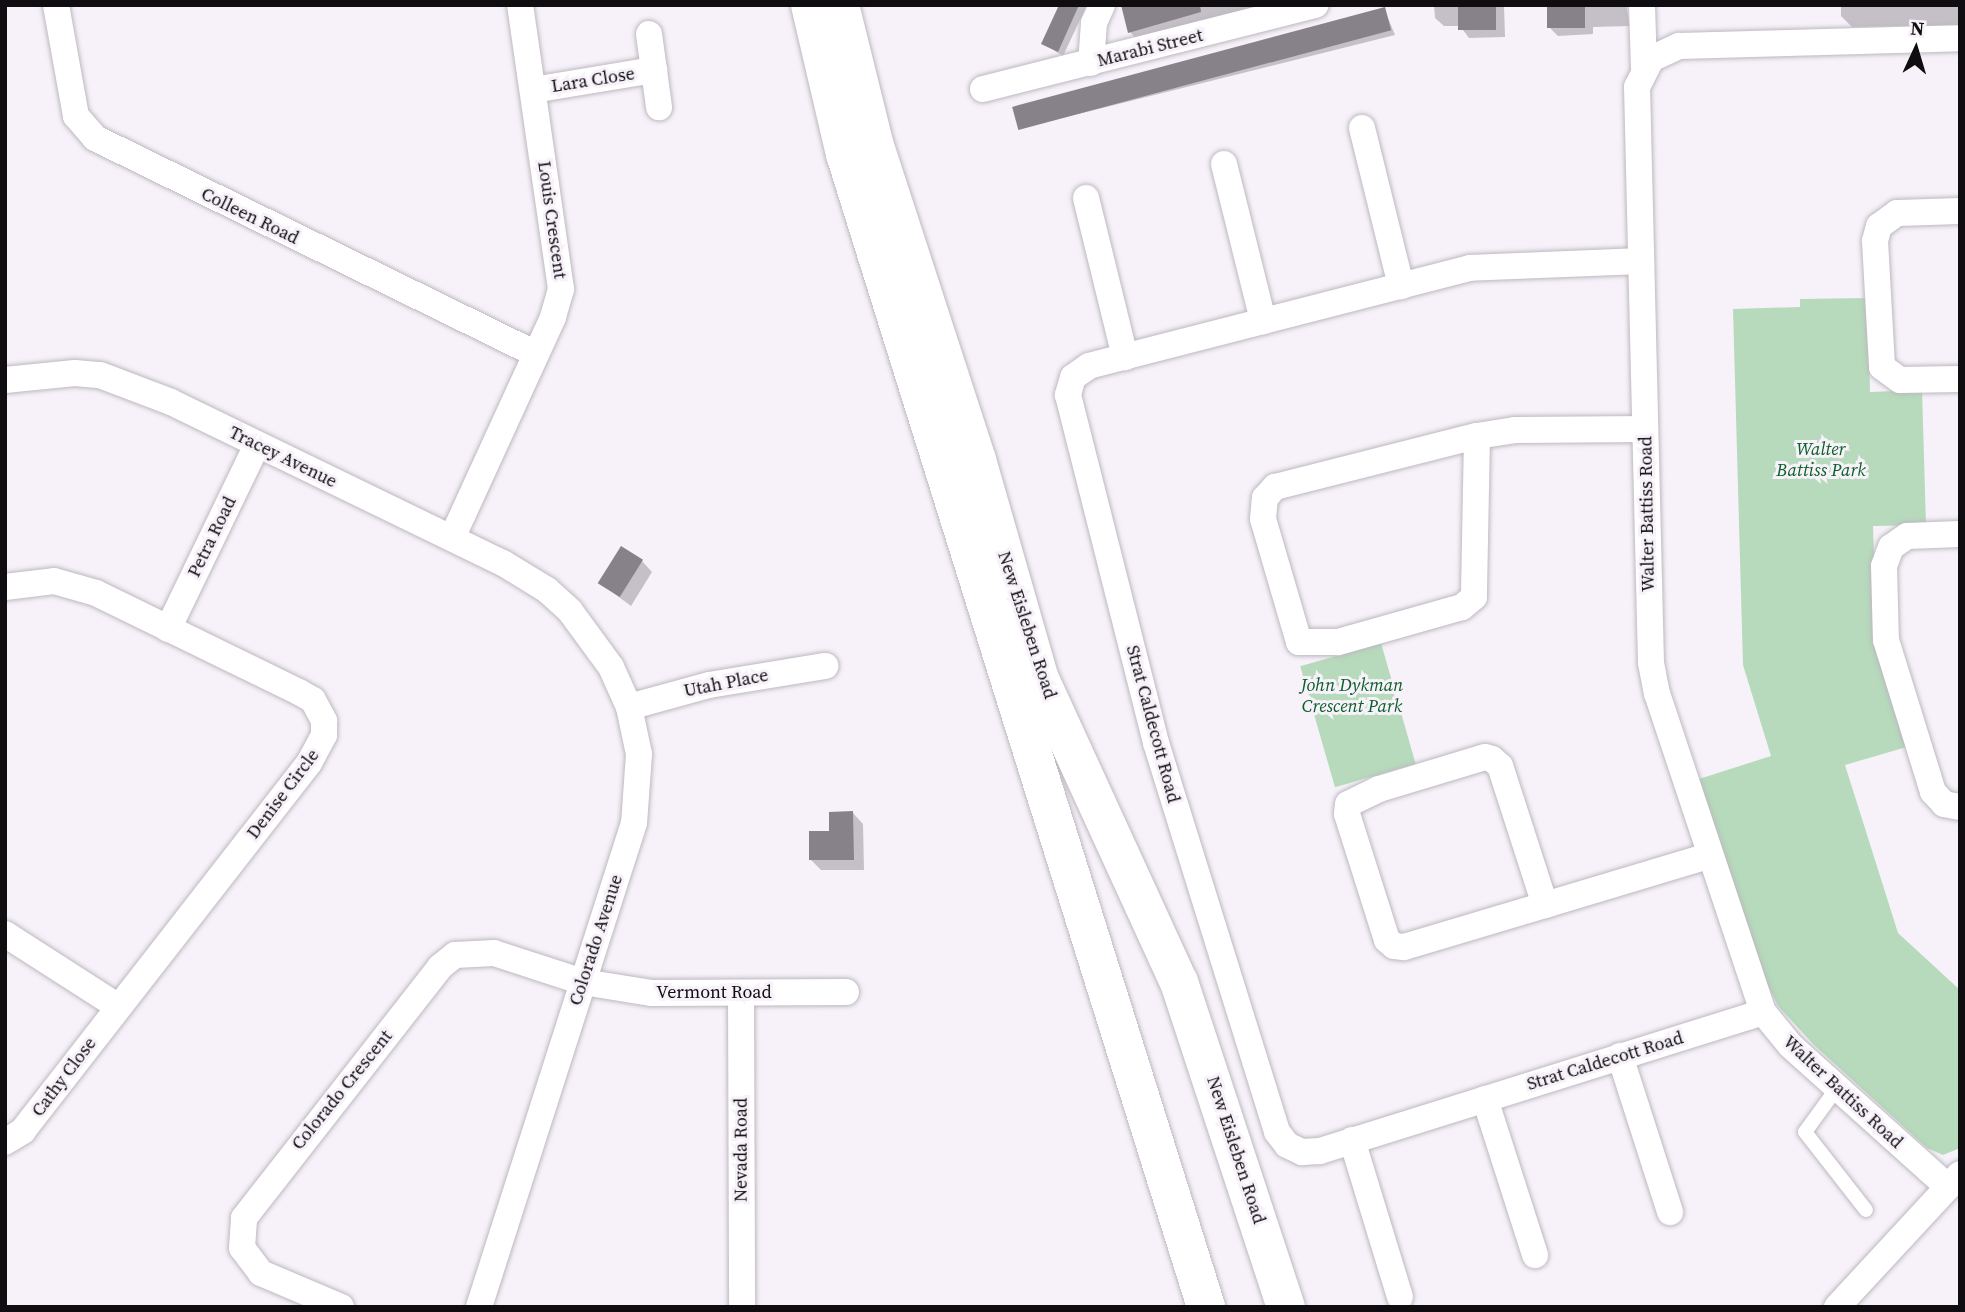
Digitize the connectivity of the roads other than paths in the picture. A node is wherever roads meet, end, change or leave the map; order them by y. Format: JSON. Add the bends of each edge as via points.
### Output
{"nodes":[{"id":1,"x":56,"y":5,"type":"edge"},
{"id":2,"x":520,"y":5,"type":"edge"},
{"id":3,"x":810,"y":5,"type":"edge"},
{"id":4,"x":840,"y":5,"type":"edge"},
{"id":5,"x":1102,"y":5,"type":"edge"},
{"id":6,"x":1642,"y":5,"type":"edge"},
{"id":7,"x":1307,"y":6,"type":"edge"},
{"id":8,"x":649,"y":34,"type":"dead end"},
{"id":9,"x":1960,"y":38,"type":"edge"},
{"id":10,"x":1091,"y":63,"type":"junction"},
{"id":11,"x":1644,"y":67,"type":"junction"},
{"id":12,"x":654,"y":70,"type":"junction"},
{"id":13,"x":983,"y":89,"type":"dead end"},
{"id":14,"x":533,"y":90,"type":"junction"},
{"id":15,"x":659,"y":107,"type":"dead end"},
{"id":16,"x":1362,"y":128,"type":"dead end"},
{"id":17,"x":1224,"y":164,"type":"dead end"},
{"id":18,"x":1086,"y":198,"type":"dead end"},
{"id":19,"x":1960,"y":211,"type":"edge"},
{"id":20,"x":1641,"y":261,"type":"junction"},
{"id":21,"x":1401,"y":286,"type":"junction"},
{"id":22,"x":1263,"y":321,"type":"junction"},
{"id":23,"x":534,"y":354,"type":"junction"},
{"id":24,"x":1125,"y":357,"type":"junction"},
{"id":25,"x":1960,"y":379,"type":"edge"},
{"id":26,"x":5,"y":380,"type":"edge"},
{"id":27,"x":1645,"y":429,"type":"junction"},
{"id":28,"x":1477,"y":436,"type":"junction"},
{"id":29,"x":257,"y":444,"type":"junction"},
{"id":30,"x":1960,"y":534,"type":"edge"},
{"id":31,"x":452,"y":538,"type":"junction"},
{"id":32,"x":5,"y":587,"type":"edge"},
{"id":33,"x":547,"y":590,"type":"joint"},
{"id":34,"x":168,"y":629,"type":"junction"},
{"id":35,"x":825,"y":666,"type":"dead end"},
{"id":36,"x":629,"y":707,"type":"junction"},
{"id":37,"x":1960,"y":807,"type":"edge"},
{"id":38,"x":1708,"y":856,"type":"junction"},
{"id":39,"x":1545,"y":905,"type":"junction"},
{"id":40,"x":5,"y":934,"type":"edge"},
{"id":41,"x":583,"y":982,"type":"junction"},
{"id":42,"x":846,"y":992,"type":"dead end"},
{"id":43,"x":741,"y":993,"type":"junction"},
{"id":44,"x":117,"y":1006,"type":"junction"},
{"id":45,"x":1763,"y":1012,"type":"junction"},
{"id":46,"x":1620,"y":1056,"type":"junction"},
{"id":47,"x":1837,"y":1088,"type":"junction"},
{"id":48,"x":1485,"y":1099,"type":"junction"},
{"id":49,"x":1352,"y":1140,"type":"junction"},
{"id":50,"x":5,"y":1142,"type":"edge"},
{"id":51,"x":1954,"y":1180,"type":"edge"},
{"id":52,"x":1866,"y":1210,"type":"dead end"},
{"id":53,"x":1670,"y":1212,"type":"dead end"},
{"id":54,"x":1535,"y":1255,"type":"dead end"},
{"id":55,"x":1400,"y":1297,"type":"dead end"},
{"id":56,"x":341,"y":1307,"type":"edge"},
{"id":57,"x":479,"y":1307,"type":"edge"},
{"id":58,"x":742,"y":1307,"type":"edge"},
{"id":59,"x":1206,"y":1307,"type":"edge"},
{"id":60,"x":1286,"y":1307,"type":"edge"},
{"id":61,"x":1838,"y":1307,"type":"edge"}],
"edges":[{"from":1,"to":23,"type":"street","name":"Colleen Road","via":[[76,116],[95,138]]},
{"from":2,"to":14,"type":"street","name":"Louis Crescent"},
{"from":3,"to":59,"type":"main road","name":"New Eisleben Road","via":[[845,154]]},
{"from":4,"to":60,"type":"main road","name":"New Eisleben Road","via":[[875,146],[1041,680],[1179,982]]},
{"from":5,"to":10,"type":"street","via":[[1094,23]]},
{"from":6,"to":11,"type":"street","name":"Walter Battiss Road"},
{"from":7,"to":10,"type":"street","name":"Marabi Street"},
{"from":8,"to":12,"type":"street","name":"Lara Close"},
{"from":9,"to":11,"type":"street","via":[[1679,46],[1659,52]]},
{"from":10,"to":13,"type":"street","name":"Marabi Street"},
{"from":11,"to":20,"type":"street","name":"Walter Battiss Road","via":[[1637,87]]},
{"from":12,"to":14,"type":"street","name":"Lara Close"},
{"from":12,"to":15,"type":"street","name":"Lara Close"},
{"from":14,"to":23,"type":"street","name":"Louis Crescent","via":[[561,289]]},
{"from":16,"to":21,"type":"street"},
{"from":17,"to":22,"type":"street"},
{"from":18,"to":24,"type":"street"},
{"from":19,"to":25,"type":"street","via":[[1897,213],[1879,226],[1875,241],[1882,368],[1900,380]]},
{"from":20,"to":21,"type":"street","name":"Strat Caldecott Road","via":[[1480,266]]},
{"from":20,"to":27,"type":"street","name":"Walter Battiss Road"},
{"from":21,"to":22,"type":"street","name":"Strat Caldecott Road"},
{"from":22,"to":24,"type":"street","name":"Strat Caldecott Road"},
{"from":23,"to":31,"type":"street","name":"Louis Crescent"},
{"from":24,"to":49,"type":"street","name":"Strat Caldecott Road","via":[[1080,371],[1068,395],[1156,743],[1278,1132],[1287,1145],[1302,1152]]},
{"from":26,"to":29,"type":"street","name":"Tracey Avenue","via":[[100,375],[128,383]]},
{"from":27,"to":28,"type":"street","via":[[1515,430]]},
{"from":27,"to":38,"type":"street","name":"Walter Battiss Road","via":[[1653,678]]},
{"from":28,"to":28,"type":"street","via":[[1474,597],[1462,607],[1338,642],[1299,642],[1263,519],[1270,492],[1282,484]]},
{"from":29,"to":31,"type":"street","name":"Tracey Avenue"},
{"from":29,"to":34,"type":"street","name":"Petra Road"},
{"from":30,"to":37,"type":"street","via":[[1907,536],[1891,547],[1884,566],[1886,640],[1933,792],[1944,804]]},
{"from":31,"to":33,"type":"street","name":"Tracey Avenue"},
{"from":32,"to":34,"type":"street","name":"Denise Circle","via":[[38,582],[73,585]]},
{"from":33,"to":36,"type":"street","name":"Colorado Avenue","via":[[592,638]]},
{"from":34,"to":44,"type":"street","name":"Denise Circle","via":[[313,700],[324,721],[324,735],[309,763]]},
{"from":35,"to":36,"type":"street","name":"Utah Place","via":[[709,685]]},
{"from":36,"to":41,"type":"street","name":"Colorado Avenue","via":[[639,754],[634,823]]},
{"from":38,"to":39,"type":"street"},
{"from":38,"to":45,"type":"street","name":"Walter Battiss Road"},
{"from":39,"to":39,"type":"street","via":[[1394,946],[1387,940],[1347,814],[1348,804],[1379,789],[1485,757],[1492,759],[1500,766]]},
{"from":40,"to":44,"type":"street"},
{"from":41,"to":43,"type":"street","name":"Vermont Road","via":[[652,993]]},
{"from":41,"to":56,"type":"street","name":"Colorado Crescent","via":[[495,953],[455,955],[440,967],[254,1200],[240,1231],[249,1261],[261,1273]]},
{"from":41,"to":57,"type":"street","name":"Colorado Avenue"},
{"from":42,"to":43,"type":"street","name":"Vermont Road"},
{"from":43,"to":58,"type":"street","name":"Nevada Road"},
{"from":44,"to":50,"type":"street","name":"Cathy Close","via":[[23,1131]]},
{"from":45,"to":46,"type":"street","name":"Strat Caldecott Road"},
{"from":45,"to":47,"type":"street","name":"Walter Battiss Road","via":[[1790,1045]]},
{"from":46,"to":48,"type":"street","name":"Strat Caldecott Road"},
{"from":46,"to":53,"type":"street"},
{"from":47,"to":51,"type":"street","name":"Walter Battiss Road"},
{"from":47,"to":52,"type":"lane","via":[[1805,1132]]},
{"from":48,"to":49,"type":"street","name":"Strat Caldecott Road"},
{"from":48,"to":54,"type":"street"},
{"from":49,"to":55,"type":"street"},
{"from":51,"to":61,"type":"street"}]}
